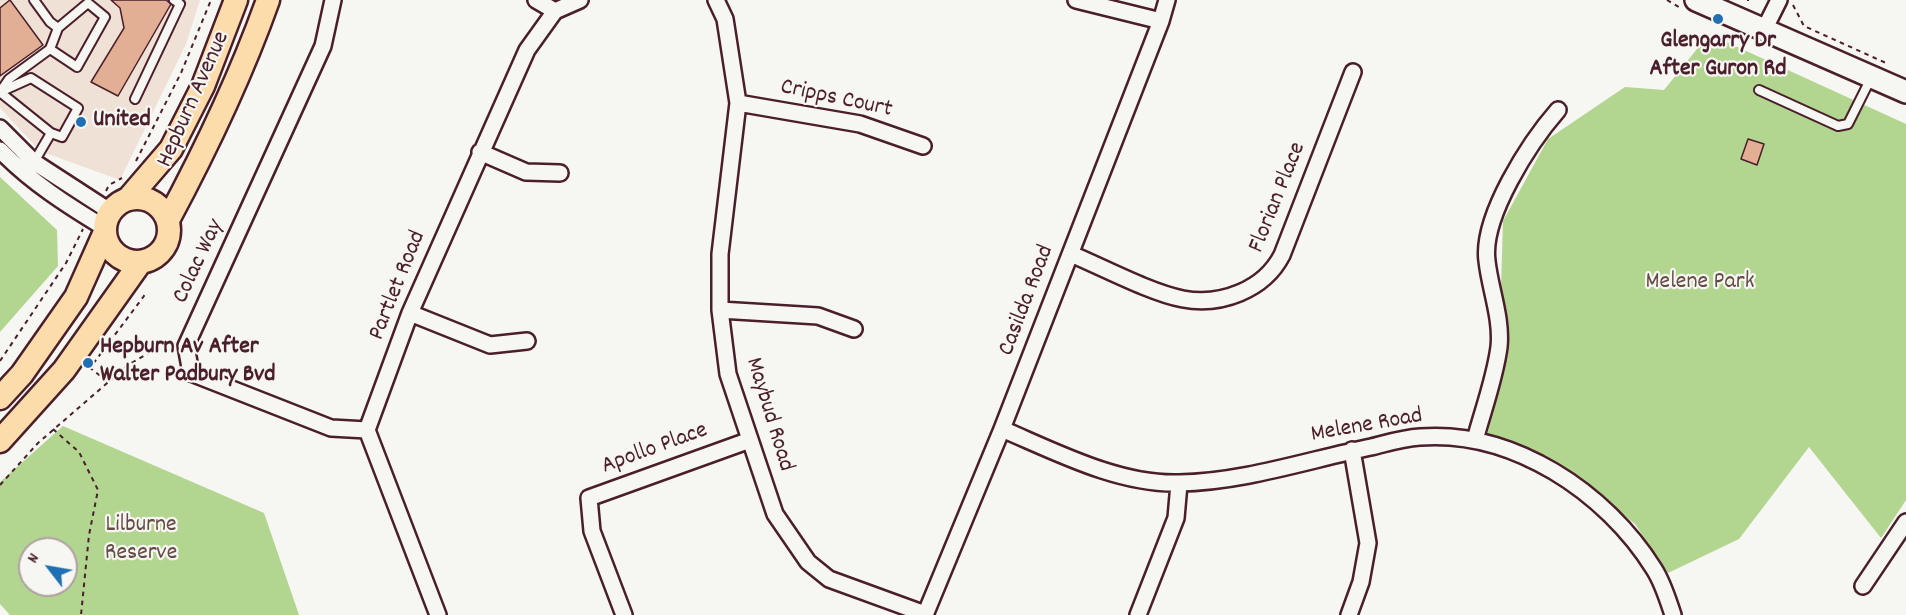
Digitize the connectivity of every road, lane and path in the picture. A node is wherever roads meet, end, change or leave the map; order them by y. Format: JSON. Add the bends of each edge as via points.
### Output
{"nodes":[{"id":1,"x":34,"y":0,"type":"edge"},
{"id":2,"x":211,"y":0,"type":"edge"},
{"id":3,"x":236,"y":0,"type":"edge"},
{"id":4,"x":268,"y":0,"type":"edge"},
{"id":5,"x":333,"y":0,"type":"edge"},
{"id":6,"x":536,"y":0,"type":"edge"},
{"id":7,"x":580,"y":0,"type":"edge"},
{"id":8,"x":716,"y":0,"type":"edge"},
{"id":9,"x":1076,"y":0,"type":"edge"},
{"id":10,"x":1167,"y":0,"type":"edge"},
{"id":11,"x":1696,"y":0,"type":"edge"},
{"id":12,"x":1724,"y":0,"type":"edge"},
{"id":13,"x":1779,"y":0,"type":"edge"},
{"id":14,"x":178,"y":1,"type":"edge"},
{"id":15,"x":555,"y":11,"type":"junction"},
{"id":16,"x":1161,"y":21,"type":"junction"},
{"id":17,"x":1767,"y":25,"type":"junction"},
{"id":18,"x":58,"y":28,"type":"junction"},
{"id":19,"x":50,"y":49,"type":"junction"},
{"id":20,"x":1353,"y":72,"type":"dead end"},
{"id":21,"x":1901,"y":74,"type":"edge"},
{"id":22,"x":1872,"y":77,"type":"junction"},
{"id":23,"x":1759,"y":90,"type":"dead end"},
{"id":24,"x":0,"y":92,"type":"edge"},
{"id":25,"x":1906,"y":92,"type":"edge"},
{"id":26,"x":135,"y":99,"type":"dead end"},
{"id":27,"x":738,"y":103,"type":"junction"},
{"id":28,"x":1558,"y":110,"type":"dead end"},
{"id":29,"x":0,"y":128,"type":"edge"},
{"id":30,"x":51,"y":133,"type":"junction"},
{"id":31,"x":923,"y":146,"type":"dead end"},
{"id":32,"x":0,"y":150,"type":"edge"},
{"id":33,"x":480,"y":152,"type":"junction"},
{"id":34,"x":34,"y":162,"type":"junction"},
{"id":35,"x":135,"y":163,"type":"dead end"},
{"id":36,"x":560,"y":173,"type":"dead end"},
{"id":37,"x":112,"y":218,"type":"junction"},
{"id":38,"x":168,"y":220,"type":"junction"},
{"id":39,"x":74,"y":242,"type":"dead end"},
{"id":40,"x":1071,"y":254,"type":"junction"},
{"id":41,"x":140,"y":263,"type":"junction"},
{"id":42,"x":127,"y":282,"type":"junction"},
{"id":43,"x":720,"y":310,"type":"junction"},
{"id":44,"x":410,"y":313,"type":"junction"},
{"id":45,"x":854,"y":329,"type":"dead end"},
{"id":46,"x":527,"y":341,"type":"dead end"},
{"id":47,"x":186,"y":346,"type":"junction"},
{"id":48,"x":0,"y":362,"type":"edge"},
{"id":49,"x":107,"y":381,"type":"junction"},
{"id":50,"x":0,"y":398,"type":"edge"},
{"id":51,"x":53,"y":429,"type":"junction"},
{"id":52,"x":1002,"y":429,"type":"junction"},
{"id":53,"x":367,"y":430,"type":"junction"},
{"id":54,"x":750,"y":440,"type":"junction"},
{"id":55,"x":1475,"y":440,"type":"junction"},
{"id":56,"x":0,"y":441,"type":"edge"},
{"id":57,"x":1352,"y":450,"type":"junction"},
{"id":58,"x":1179,"y":483,"type":"junction"},
{"id":59,"x":0,"y":485,"type":"edge"},
{"id":60,"x":1906,"y":522,"type":"edge"},
{"id":61,"x":1863,"y":586,"type":"dead end"},
{"id":62,"x":81,"y":615,"type":"edge"},
{"id":63,"x":438,"y":615,"type":"edge"},
{"id":64,"x":624,"y":615,"type":"edge"},
{"id":65,"x":925,"y":615,"type":"edge"},
{"id":66,"x":1138,"y":615,"type":"edge"},
{"id":67,"x":1349,"y":615,"type":"edge"},
{"id":68,"x":1673,"y":615,"type":"edge"}],
"edges":[{"from":1,"to":18,"type":"lane"},
{"from":2,"to":35,"type":"path","via":[[181,73]]},
{"from":3,"to":37,"type":"main road","name":"Hepburn Avenue","via":[[202,86],[171,149]]},
{"from":4,"to":38,"type":"main road","name":"Hepburn Avenue","via":[[217,124]]},
{"from":5,"to":47,"type":"street","name":"Colac Way","via":[[323,46]]},
{"from":6,"to":15,"type":"street"},
{"from":7,"to":15,"type":"street","name":"Partlet Road"},
{"from":8,"to":27,"type":"street","name":"Maybud Road","via":[[725,19]]},
{"from":9,"to":16,"type":"street"},
{"from":10,"to":16,"type":"street","name":"Casilda Road"},
{"from":11,"to":17,"type":"main road"},
{"from":12,"to":17,"type":"main road"},
{"from":13,"to":17,"type":"street"},
{"from":13,"to":21,"type":"path","via":[[1794,6],[1804,26]]},
{"from":14,"to":26,"type":"lane"},
{"from":15,"to":33,"type":"street","name":"Partlet Road","via":[[526,50]]},
{"from":16,"to":40,"type":"street","name":"Casilda Road"},
{"from":17,"to":21,"type":"main road"},
{"from":17,"to":22,"type":"main road"},
{"from":18,"to":19,"type":"lane"},
{"from":18,"to":19,"type":"lane","via":[[88,3],[105,17],[77,67]]},
{"from":19,"to":24,"type":"lane","via":[[9,79]]},
{"from":20,"to":40,"type":"street","name":"Florian Place","via":[[1282,255],[1263,281],[1232,296],[1183,299]]},
{"from":22,"to":23,"type":"lane","via":[[1848,124],[1838,126]]},
{"from":22,"to":25,"type":"main road"},
{"from":24,"to":30,"type":"lane"},
{"from":24,"to":30,"type":"lane","via":[[31,78],[78,108],[62,137]]},
{"from":27,"to":31,"type":"street","name":"Cripps Court","via":[[860,124]]},
{"from":27,"to":43,"type":"street","name":"Maybud Road","via":[[720,254]]},
{"from":28,"to":55,"type":"street","via":[[1537,134],[1515,171],[1487,242],[1499,346]]},
{"from":29,"to":34,"type":"street"},
{"from":30,"to":34,"type":"lane"},
{"from":32,"to":37,"type":"street","via":[[55,197]]},
{"from":33,"to":36,"type":"street","via":[[526,172]]},
{"from":33,"to":44,"type":"street","name":"Partlet Road"},
{"from":34,"to":37,"type":"street"},
{"from":37,"to":38,"type":"main road","via":[[150,200]]},
{"from":37,"to":41,"type":"main road","via":[[112,251],[120,258]]},
{"from":37,"to":50,"type":"main road","name":"Hepburn Avenue","via":[[76,297],[22,374]]},
{"from":38,"to":41,"type":"main road","via":[[170,236],[166,246]]},
{"from":39,"to":48,"type":"path","via":[[66,263]]},
{"from":40,"to":52,"type":"street","name":"Casilda Road"},
{"from":41,"to":42,"type":"main road"},
{"from":42,"to":49,"type":"path","via":[[144,296],[90,368]]},
{"from":42,"to":56,"type":"main road","via":[[64,370]]},
{"from":43,"to":45,"type":"street","via":[[818,316]]},
{"from":43,"to":54,"type":"street","name":"Maybud Road","via":[[728,375]]},
{"from":44,"to":46,"type":"street","via":[[490,345]]},
{"from":44,"to":53,"type":"street","name":"Partlet Road"},
{"from":47,"to":49,"type":"path","via":[[174,351],[152,351]]},
{"from":47,"to":53,"type":"street","via":[[191,372],[331,428]]},
{"from":49,"to":51,"type":"path"},
{"from":51,"to":59,"type":"path"},
{"from":51,"to":62,"type":"path","via":[[79,452],[98,490]]},
{"from":52,"to":58,"type":"street","name":"Melene Road","via":[[1098,469]]},
{"from":52,"to":65,"type":"street","name":"Casilda Road"},
{"from":53,"to":63,"type":"street"},
{"from":54,"to":64,"type":"street","name":"Apollo Place","via":[[589,498],[592,531]]},
{"from":54,"to":65,"type":"street","name":"Maybud Road","via":[[775,514],[808,562],[829,579]]},
{"from":55,"to":57,"type":"street","name":"Melene Road","via":[[1419,437]]},
{"from":55,"to":68,"type":"street","name":"Melene Road","via":[[1548,468],[1601,505],[1636,543],[1655,571]]},
{"from":57,"to":58,"type":"street","name":"Melene Road","via":[[1220,480]]},
{"from":57,"to":67,"type":"street","via":[[1368,543],[1361,582]]},
{"from":58,"to":66,"type":"street","via":[[1176,518]]},
{"from":60,"to":61,"type":"street"}]}
